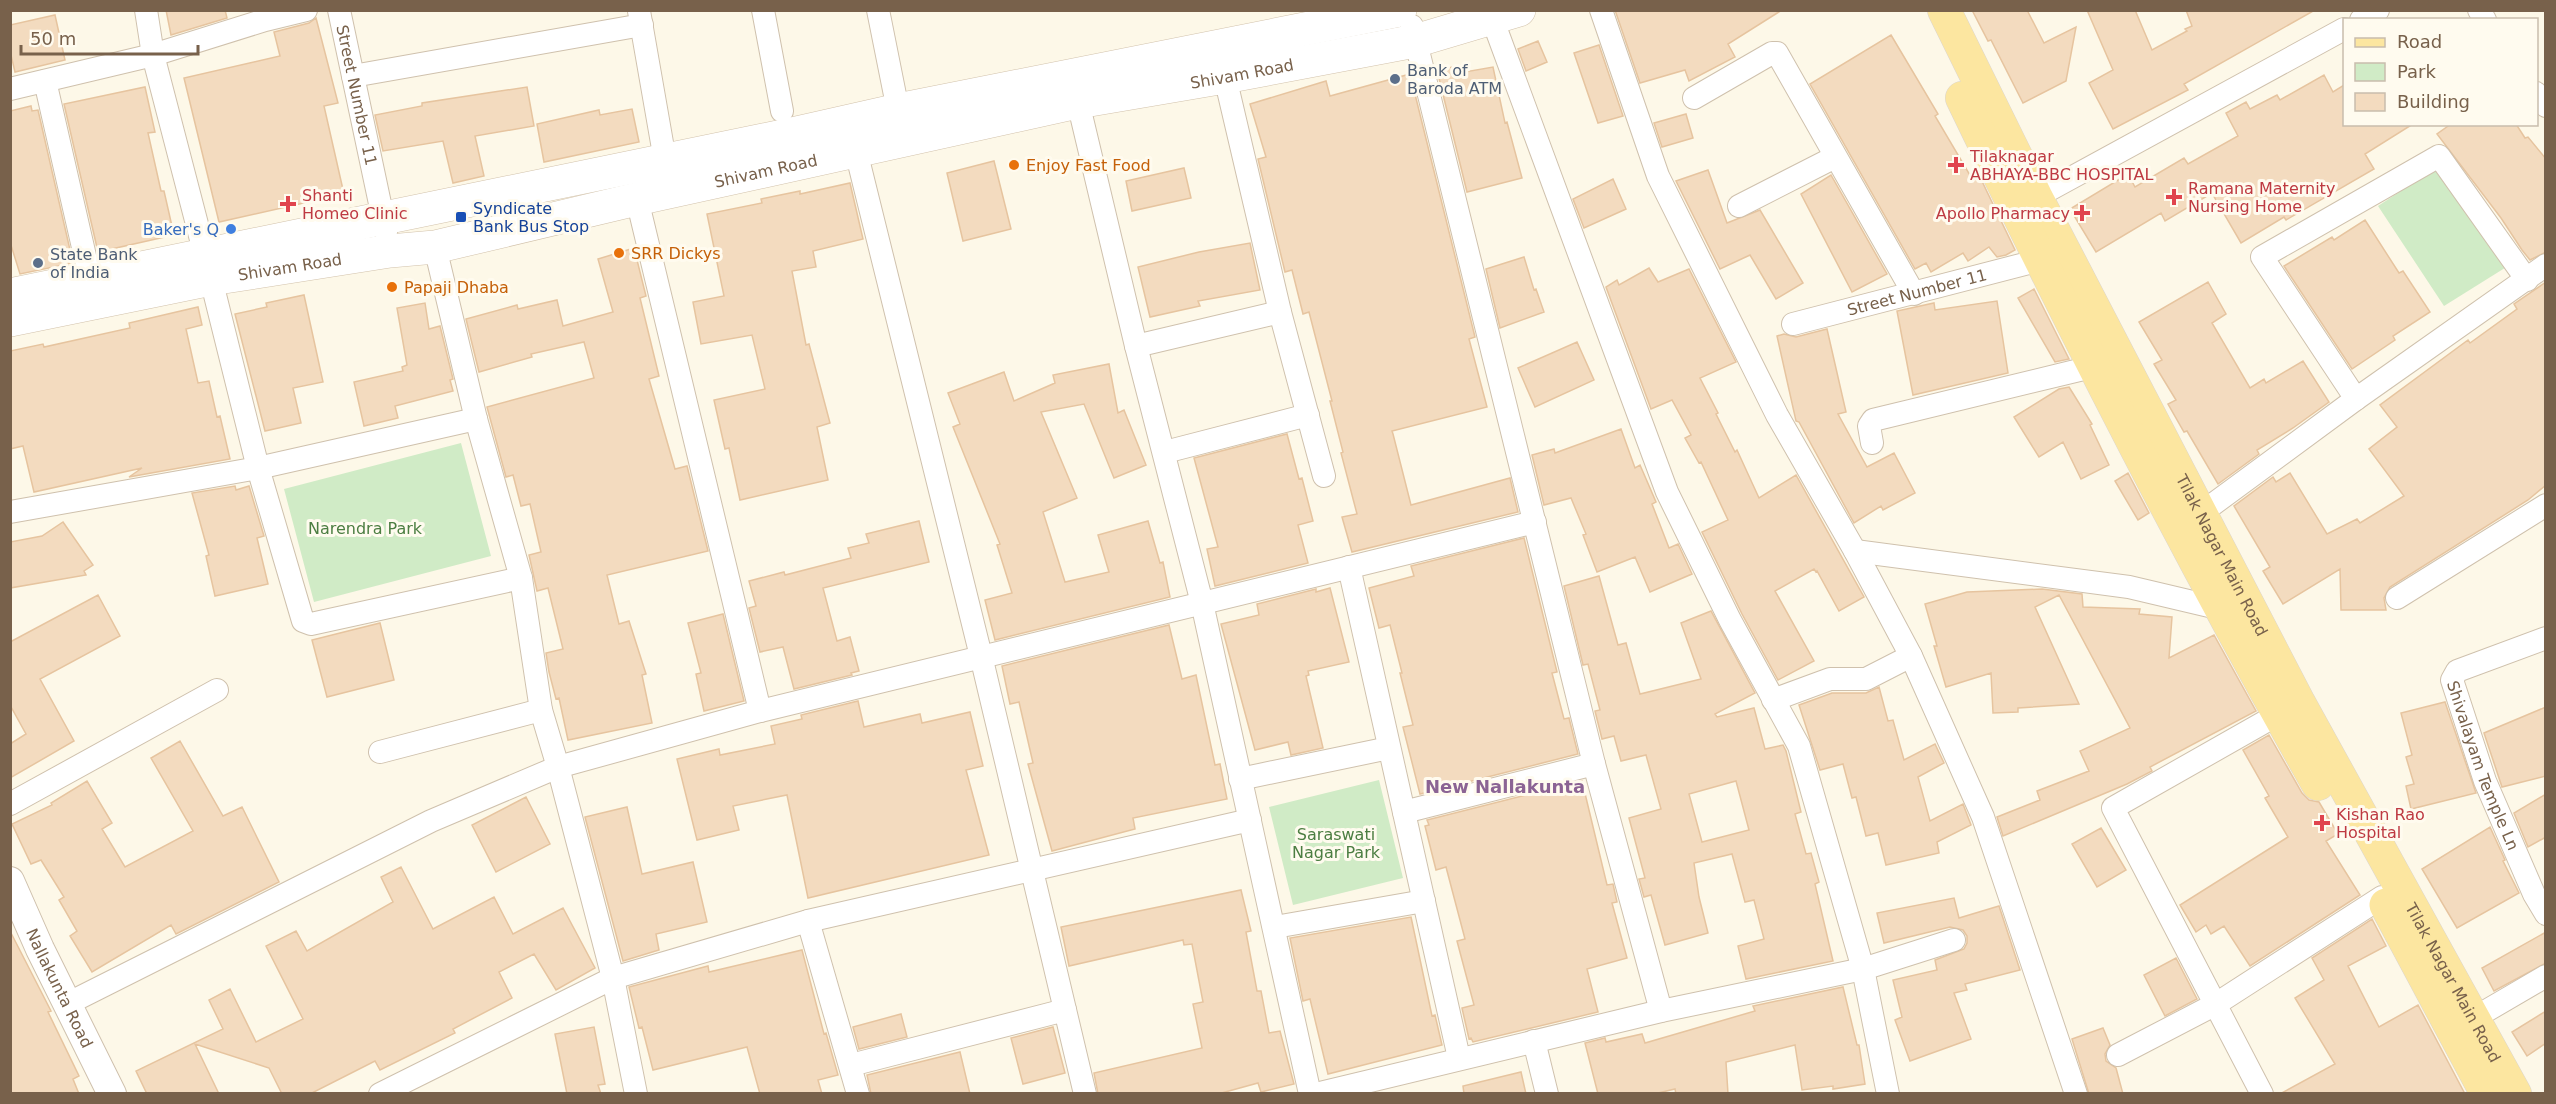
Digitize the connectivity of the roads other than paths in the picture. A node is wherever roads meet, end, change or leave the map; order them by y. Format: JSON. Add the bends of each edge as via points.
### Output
{"nodes":[{"id":1,"x":146,"y":10,"type":"edge"},
{"id":2,"x":306,"y":10,"type":"edge"},
{"id":3,"x":339,"y":10,"type":"edge"},
{"id":4,"x":762,"y":10,"type":"edge"},
{"id":5,"x":878,"y":10,"type":"edge"},
{"id":6,"x":1400,"y":10,"type":"edge"},
{"id":7,"x":1601,"y":10,"type":"edge"},
{"id":8,"x":1920,"y":10,"type":"edge"},
{"id":9,"x":1944,"y":10,"type":"edge"},
{"id":10,"x":2378,"y":10,"type":"edge"},
{"id":11,"x":1500,"y":13,"type":"edge"},
{"id":12,"x":640,"y":18,"type":"edge"},
{"id":13,"x":2364,"y":18,"type":"edge"},
{"id":14,"x":1412,"y":26,"type":"edge"},
{"id":15,"x":2343,"y":29,"type":"edge"},
{"id":16,"x":153,"y":56,"type":"junction"},
{"id":17,"x":353,"y":76,"type":"junction"},
{"id":18,"x":1225,"y":77,"type":"junction"},
{"id":19,"x":45,"y":81,"type":"junction"},
{"id":20,"x":10,"y":89,"type":"edge"},
{"id":21,"x":1694,"y":98,"type":"dead end"},
{"id":22,"x":1078,"y":102,"type":"junction"},
{"id":23,"x":898,"y":110,"type":"junction"},
{"id":24,"x":782,"y":111,"type":"dead end"},
{"id":25,"x":849,"y":121,"type":"junction"},
{"id":26,"x":856,"y":152,"type":"junction"},
{"id":27,"x":1835,"y":157,"type":"junction"},
{"id":28,"x":665,"y":160,"type":"junction"},
{"id":29,"x":2036,"y":197,"type":"junction"},
{"id":30,"x":637,"y":199,"type":"junction"},
{"id":31,"x":1739,"y":206,"type":"dead end"},
{"id":32,"x":383,"y":219,"type":"junction"},
{"id":33,"x":435,"y":246,"type":"junction"},
{"id":34,"x":390,"y":251,"type":"junction"},
{"id":35,"x":2040,"y":260,"type":"junction"},
{"id":36,"x":2546,"y":265,"type":"edge"},
{"id":37,"x":208,"y":267,"type":"junction"},
{"id":38,"x":90,"y":278,"type":"junction"},
{"id":39,"x":2527,"y":280,"type":"junction"},
{"id":40,"x":1914,"y":294,"type":"junction"},
{"id":41,"x":10,"y":295,"type":"edge"},
{"id":42,"x":1280,"y":312,"type":"junction"},
{"id":43,"x":10,"y":320,"type":"edge"},
{"id":44,"x":1793,"y":324,"type":"dead end"},
{"id":45,"x":1137,"y":346,"type":"junction"},
{"id":46,"x":2096,"y":366,"type":"junction"},
{"id":47,"x":2356,"y":399,"type":"junction"},
{"id":48,"x":1308,"y":415,"type":"junction"},
{"id":49,"x":476,"y":419,"type":"junction"},
{"id":50,"x":1872,"y":442,"type":"dead end"},
{"id":51,"x":1165,"y":452,"type":"junction"},
{"id":52,"x":258,"y":468,"type":"junction"},
{"id":53,"x":1324,"y":476,"type":"dead end"},
{"id":54,"x":2546,"y":505,"type":"edge"},
{"id":55,"x":10,"y":512,"type":"edge"},
{"id":56,"x":2190,"y":521,"type":"junction"},
{"id":57,"x":1535,"y":522,"type":"junction"},
{"id":58,"x":1855,"y":551,"type":"junction"},
{"id":59,"x":1348,"y":567,"type":"junction"},
{"id":60,"x":521,"y":578,"type":"junction"},
{"id":61,"x":2397,"y":598,"type":"dead end"},
{"id":62,"x":1203,"y":603,"type":"junction"},
{"id":63,"x":2222,"y":609,"type":"junction"},
{"id":64,"x":2546,"y":638,"type":"edge"},
{"id":65,"x":981,"y":656,"type":"junction"},
{"id":66,"x":1911,"y":656,"type":"junction"},
{"id":67,"x":217,"y":690,"type":"dead end"},
{"id":68,"x":1773,"y":700,"type":"junction"},
{"id":69,"x":2288,"y":708,"type":"junction"},
{"id":70,"x":541,"y":710,"type":"junction"},
{"id":71,"x":760,"y":711,"type":"junction"},
{"id":72,"x":1389,"y":748,"type":"junction"},
{"id":73,"x":380,"y":752,"type":"dead end"},
{"id":74,"x":1594,"y":764,"type":"junction"},
{"id":75,"x":558,"y":767,"type":"junction"},
{"id":76,"x":1240,"y":779,"type":"junction"},
{"id":77,"x":10,"y":804,"type":"edge"},
{"id":78,"x":1404,"y":812,"type":"junction"},
{"id":79,"x":1250,"y":820,"type":"junction"},
{"id":80,"x":1032,"y":870,"type":"junction"},
{"id":81,"x":10,"y":881,"type":"edge"},
{"id":82,"x":2382,"y":897,"type":"junction"},
{"id":83,"x":1424,"y":901,"type":"junction"},
{"id":84,"x":2546,"y":914,"type":"edge"},
{"id":85,"x":808,"y":921,"type":"junction"},
{"id":86,"x":1275,"y":927,"type":"junction"},
{"id":87,"x":1954,"y":940,"type":"dead end"},
{"id":88,"x":1863,"y":969,"type":"junction"},
{"id":89,"x":2546,"y":976,"type":"edge"},
{"id":90,"x":613,"y":978,"type":"junction"},
{"id":91,"x":67,"y":1004,"type":"junction"},
{"id":92,"x":2216,"y":1004,"type":"junction"},
{"id":93,"x":1065,"y":1010,"type":"junction"},
{"id":94,"x":1660,"y":1011,"type":"junction"},
{"id":95,"x":2474,"y":1018,"type":"junction"},
{"id":96,"x":1534,"y":1041,"type":"junction"},
{"id":97,"x":2118,"y":1056,"type":"dead end"},
{"id":98,"x":1459,"y":1058,"type":"junction"},
{"id":99,"x":850,"y":1065,"type":"junction"},
{"id":100,"x":1885,"y":1093,"type":"edge"},
{"id":101,"x":112,"y":1094,"type":"edge"},
{"id":102,"x":380,"y":1094,"type":"edge"},
{"id":103,"x":636,"y":1094,"type":"edge"},
{"id":104,"x":858,"y":1094,"type":"edge"},
{"id":105,"x":1085,"y":1094,"type":"edge"},
{"id":106,"x":1310,"y":1094,"type":"edge"},
{"id":107,"x":1316,"y":1094,"type":"edge"},
{"id":108,"x":1547,"y":1094,"type":"edge"},
{"id":109,"x":2076,"y":1094,"type":"edge"},
{"id":110,"x":2262,"y":1094,"type":"edge"},
{"id":111,"x":2487,"y":1094,"type":"edge"},
{"id":112,"x":2515,"y":1094,"type":"edge"}],
"edges":[{"from":1,"to":16,"type":"street"},
{"from":2,"to":16,"type":"street"},
{"from":3,"to":17,"type":"street","name":"Street Number 11"},
{"from":4,"to":24,"type":"street"},
{"from":5,"to":23,"type":"street"},
{"from":6,"to":23,"type":"main road","name":"Shivam Road"},
{"from":7,"to":58,"type":"street","via":[[1658,176],[1777,415]]},
{"from":8,"to":35,"type":"main road","name":"Tilak Nagar Main Road"},
{"from":9,"to":29,"type":"main road","name":"Tilak Nagar Main Road"},
{"from":10,"to":13,"type":"street"},
{"from":11,"to":14,"type":"main road","name":"Shivam Road"},
{"from":11,"to":68,"type":"street","via":[[1667,492]]},
{"from":12,"to":17,"type":"street"},
{"from":12,"to":28,"type":"street"},
{"from":14,"to":18,"type":"main road","name":"Shivam Road"},
{"from":14,"to":57,"type":"street"},
{"from":15,"to":29,"type":"street"},
{"from":16,"to":19,"type":"street"},
{"from":16,"to":37,"type":"street"},
{"from":17,"to":32,"type":"street","name":"Street Number 11"},
{"from":18,"to":22,"type":"main road","name":"Shivam Road"},
{"from":18,"to":42,"type":"street"},
{"from":19,"to":20,"type":"street"},
{"from":19,"to":38,"type":"street"},
{"from":21,"to":27,"type":"street","via":[[1772,52],[1777,53]]},
{"from":22,"to":26,"type":"main road","name":"Shivam Road"},
{"from":22,"to":45,"type":"street"},
{"from":23,"to":25,"type":"main road","name":"Shivam Road"},
{"from":25,"to":26,"type":"street"},
{"from":25,"to":28,"type":"main road","name":"Shivam Road"},
{"from":26,"to":30,"type":"main road","name":"Shivam Road"},
{"from":26,"to":65,"type":"street"},
{"from":27,"to":31,"type":"street"},
{"from":27,"to":40,"type":"street"},
{"from":28,"to":32,"type":"main road","name":"Shivam Road"},
{"from":29,"to":56,"type":"main road","name":"Tilak Nagar Main Road"},
{"from":30,"to":33,"type":"main road","name":"Shivam Road"},
{"from":30,"to":71,"type":"street"},
{"from":32,"to":34,"type":"street","name":"Street Number 11"},
{"from":32,"to":37,"type":"main road","name":"Shivam Road"},
{"from":33,"to":34,"type":"main road","name":"Shivam Road"},
{"from":33,"to":49,"type":"street"},
{"from":34,"to":37,"type":"main road","name":"Shivam Road"},
{"from":35,"to":40,"type":"street","name":"Street Number 11"},
{"from":35,"to":46,"type":"main road","name":"Tilak Nagar Main Road"},
{"from":36,"to":39,"type":"street"},
{"from":37,"to":38,"type":"main road","name":"Shivam Road"},
{"from":37,"to":43,"type":"main road","name":"Shivam Road"},
{"from":37,"to":52,"type":"street"},
{"from":38,"to":41,"type":"main road","name":"Shivam Road"},
{"from":39,"to":47,"type":"street"},
{"from":39,"to":47,"type":"street","via":[[2439,156],[2262,257]]},
{"from":40,"to":44,"type":"street","name":"Street Number 11"},
{"from":42,"to":45,"type":"street"},
{"from":42,"to":48,"type":"street"},
{"from":45,"to":51,"type":"street"},
{"from":46,"to":50,"type":"street","via":[[1873,420],[1869,426]]},
{"from":46,"to":56,"type":"main road","name":"Tilak Nagar Main Road"},
{"from":47,"to":56,"type":"street"},
{"from":48,"to":51,"type":"street"},
{"from":48,"to":53,"type":"street"},
{"from":49,"to":52,"type":"street"},
{"from":49,"to":60,"type":"street"},
{"from":51,"to":62,"type":"street"},
{"from":52,"to":55,"type":"street"},
{"from":52,"to":60,"type":"street","via":[[300,618],[307,623]]},
{"from":54,"to":61,"type":"street"},
{"from":56,"to":63,"type":"main road","name":"Tilak Nagar Main Road"},
{"from":56,"to":69,"type":"main road","name":"Tilak Nagar Main Road"},
{"from":57,"to":59,"type":"street"},
{"from":57,"to":74,"type":"street"},
{"from":58,"to":63,"type":"street","via":[[2129,587]]},
{"from":58,"to":66,"type":"street"},
{"from":59,"to":62,"type":"street"},
{"from":59,"to":72,"type":"street"},
{"from":60,"to":70,"type":"street"},
{"from":62,"to":65,"type":"street"},
{"from":62,"to":76,"type":"street"},
{"from":63,"to":69,"type":"main road","name":"Tilak Nagar Main Road"},
{"from":64,"to":84,"type":"street","name":"Shivalayam Temple Ln","via":[[2457,671],[2452,680],[2485,781],[2529,885]]},
{"from":65,"to":71,"type":"street"},
{"from":65,"to":80,"type":"street"},
{"from":66,"to":68,"type":"street","via":[[1866,679],[1830,679]]},
{"from":66,"to":109,"type":"street","via":[[1993,844]]},
{"from":67,"to":77,"type":"street"},
{"from":68,"to":88,"type":"street","via":[[1799,746]]},
{"from":69,"to":82,"type":"main road","name":"Tilak Nagar Main Road"},
{"from":69,"to":92,"type":"street","via":[[2113,808]]},
{"from":69,"to":95,"type":"main road","name":"Tilak Nagar Main Road"},
{"from":70,"to":73,"type":"street"},
{"from":70,"to":75,"type":"street"},
{"from":71,"to":75,"type":"street"},
{"from":72,"to":76,"type":"street"},
{"from":72,"to":78,"type":"street"},
{"from":74,"to":78,"type":"street"},
{"from":74,"to":94,"type":"street"},
{"from":75,"to":90,"type":"street"},
{"from":75,"to":91,"type":"street","via":[[431,821]]},
{"from":76,"to":79,"type":"street"},
{"from":78,"to":83,"type":"street"},
{"from":79,"to":80,"type":"street"},
{"from":79,"to":86,"type":"street"},
{"from":80,"to":85,"type":"street"},
{"from":80,"to":93,"type":"street"},
{"from":81,"to":91,"type":"street","name":"Nallakunta Road"},
{"from":82,"to":92,"type":"street"},
{"from":82,"to":111,"type":"main road","name":"Tilak Nagar Main Road"},
{"from":83,"to":86,"type":"street"},
{"from":83,"to":98,"type":"street"},
{"from":85,"to":90,"type":"street"},
{"from":85,"to":99,"type":"street"},
{"from":86,"to":106,"type":"street"},
{"from":87,"to":88,"type":"street"},
{"from":88,"to":94,"type":"street"},
{"from":88,"to":100,"type":"street"},
{"from":89,"to":95,"type":"street"},
{"from":90,"to":102,"type":"street"},
{"from":90,"to":103,"type":"street"},
{"from":91,"to":101,"type":"street","name":"Nallakunta Road"},
{"from":92,"to":97,"type":"street"},
{"from":92,"to":110,"type":"street"},
{"from":93,"to":99,"type":"street"},
{"from":93,"to":105,"type":"street"},
{"from":94,"to":96,"type":"street"},
{"from":95,"to":112,"type":"main road","name":"Tilak Nagar Main Road"},
{"from":96,"to":98,"type":"street"},
{"from":96,"to":108,"type":"street"},
{"from":98,"to":107,"type":"street"},
{"from":99,"to":104,"type":"street"}]}
